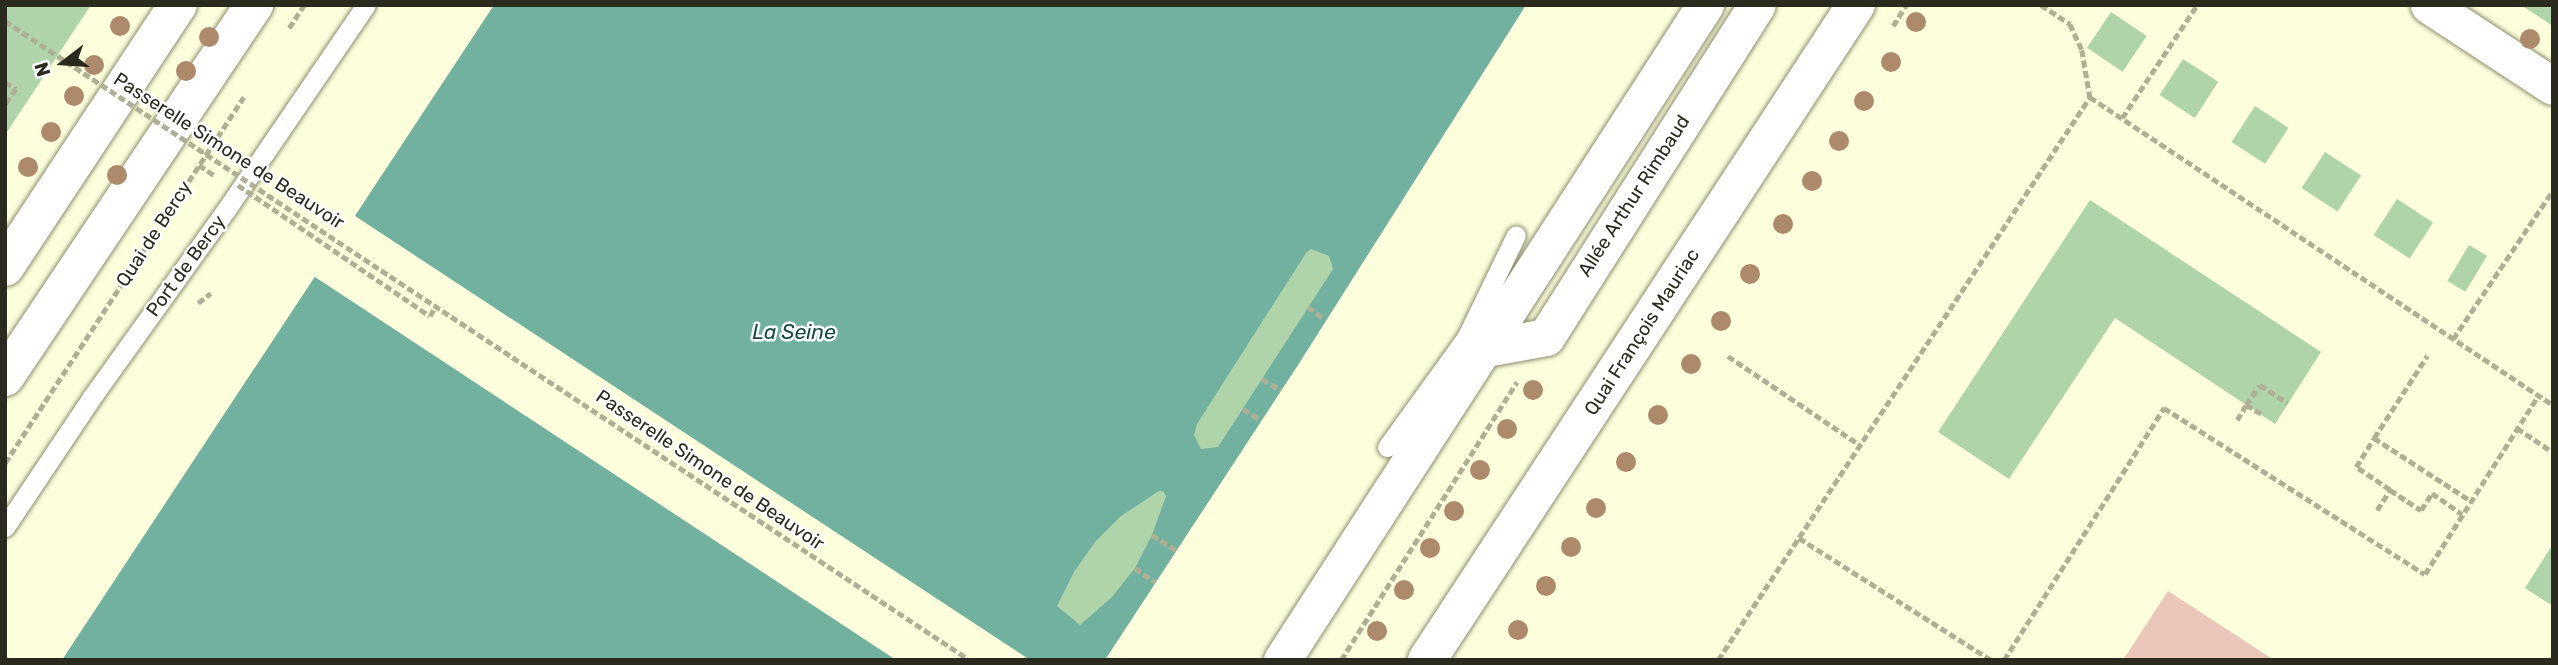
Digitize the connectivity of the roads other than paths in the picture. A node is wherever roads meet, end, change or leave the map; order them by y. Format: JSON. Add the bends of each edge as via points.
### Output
{"nodes":[{"id":1,"x":178,"y":5,"type":"edge"},
{"id":2,"x":254,"y":5,"type":"edge"},
{"id":3,"x":366,"y":5,"type":"edge"},
{"id":4,"x":1706,"y":5,"type":"edge"},
{"id":5,"x":1757,"y":5,"type":"edge"},
{"id":6,"x":1856,"y":5,"type":"edge"},
{"id":7,"x":2429,"y":5,"type":"edge"},
{"id":8,"x":2553,"y":86,"type":"edge"},
{"id":9,"x":1516,"y":235,"type":"dead end"},
{"id":10,"x":5,"y":267,"type":"edge"},
{"id":11,"x":1476,"y":343,"type":"junction"},
{"id":12,"x":5,"y":377,"type":"edge"},
{"id":13,"x":1387,"y":447,"type":"dead end"},
{"id":14,"x":5,"y":527,"type":"edge"},
{"id":15,"x":1282,"y":660,"type":"edge"},
{"id":16,"x":1427,"y":660,"type":"edge"}],
"edges":[{"from":1,"to":10,"type":"main road"},
{"from":2,"to":12,"type":"main road"},
{"from":3,"to":14,"type":"lane","name":"Port de Bercy"},
{"from":4,"to":11,"type":"street"},
{"from":5,"to":11,"type":"street","name":"Allée Arthur Rimbaud","via":[[1546,337]]},
{"from":6,"to":16,"type":"main road","name":"Quai François Mauriac"},
{"from":7,"to":8,"type":"street"},
{"from":9,"to":11,"type":"lane"},
{"from":11,"to":13,"type":"lane"},
{"from":11,"to":15,"type":"street"}]}
